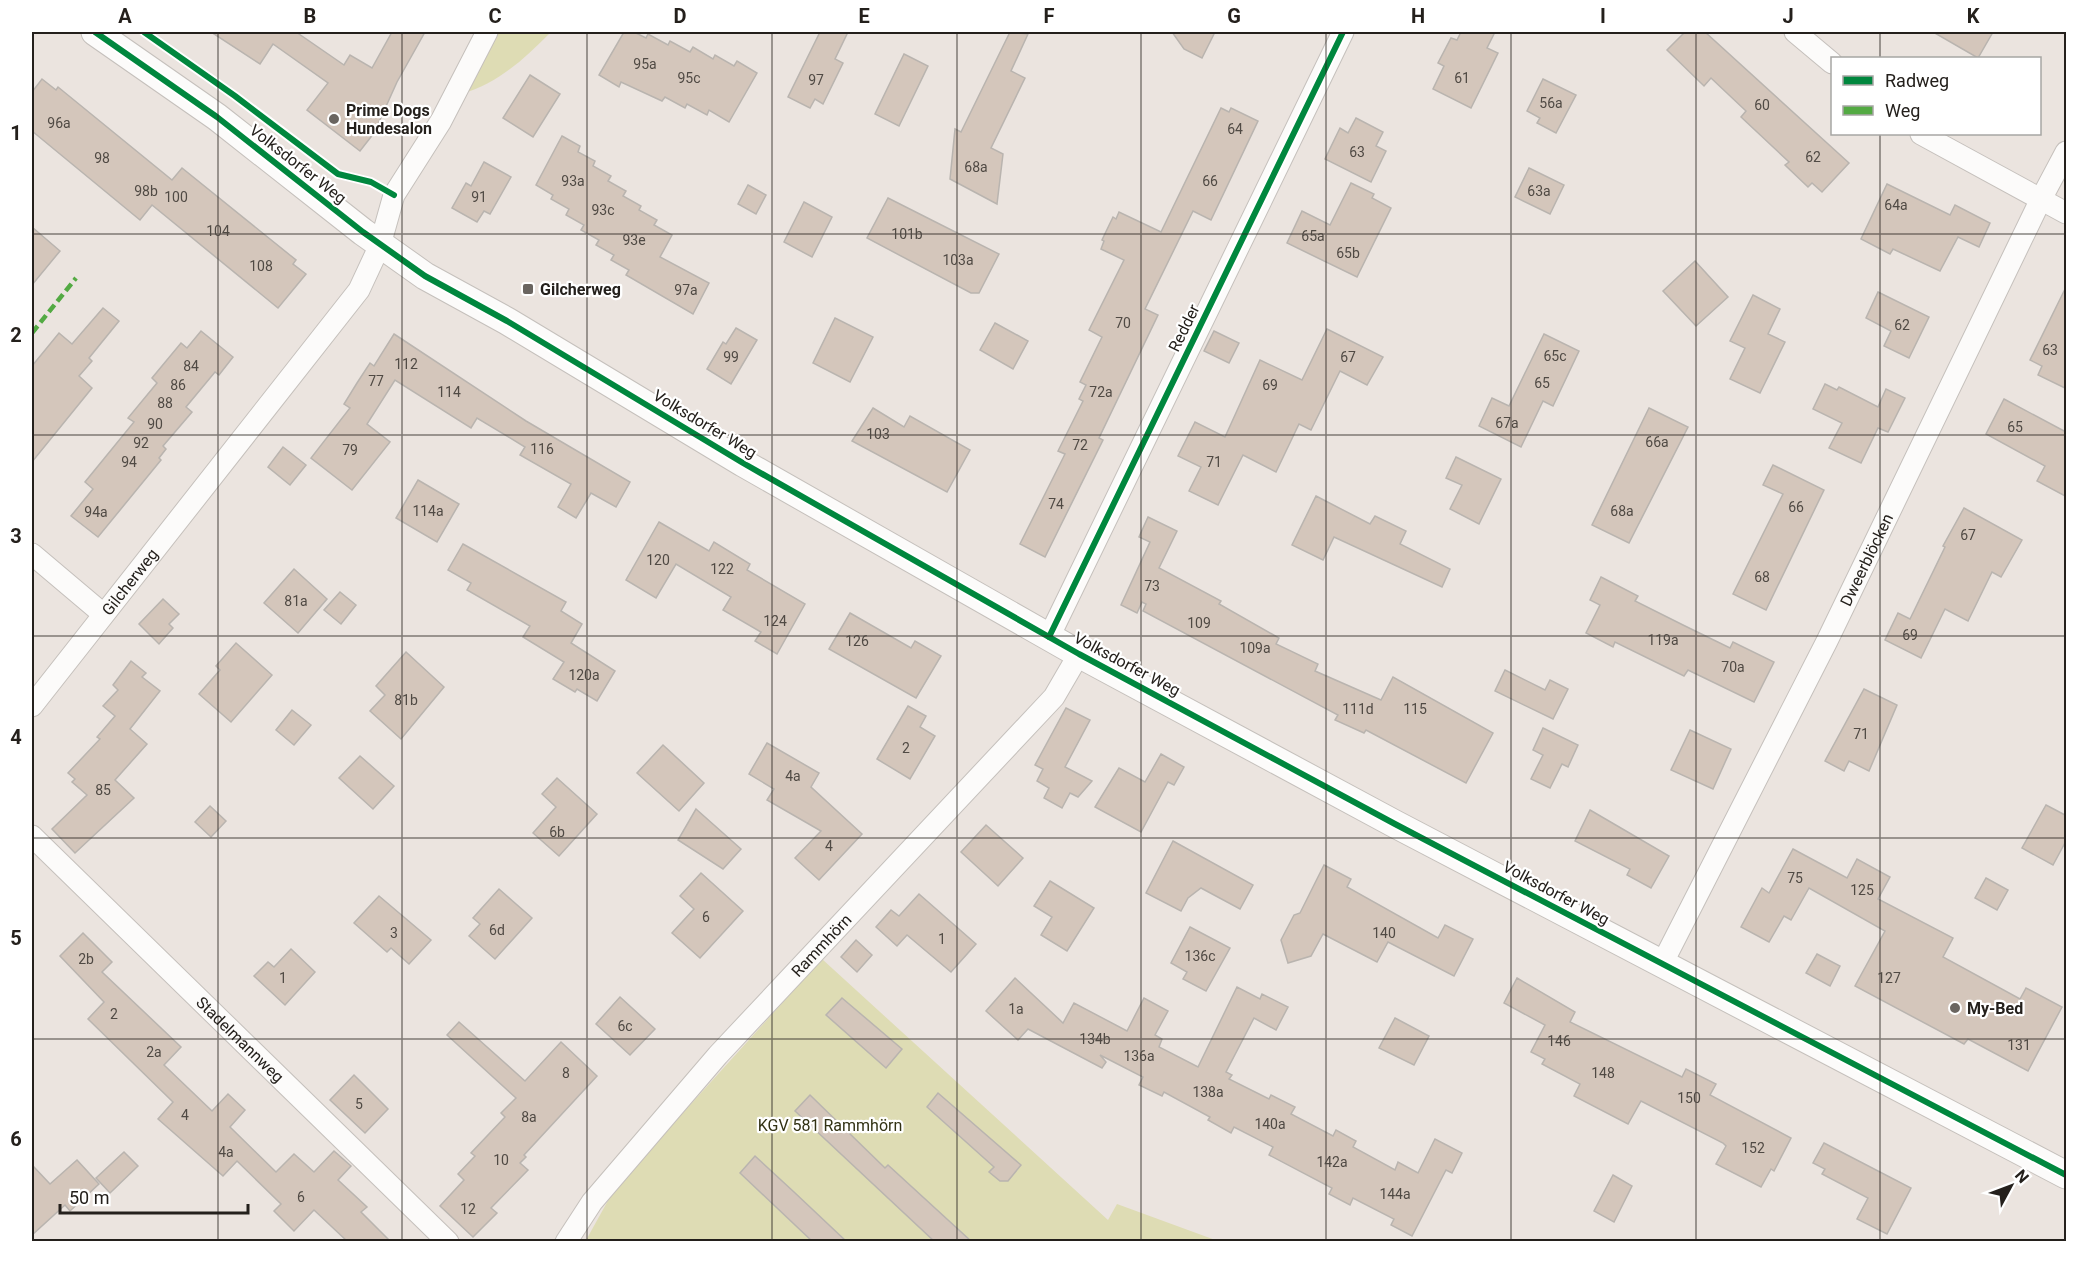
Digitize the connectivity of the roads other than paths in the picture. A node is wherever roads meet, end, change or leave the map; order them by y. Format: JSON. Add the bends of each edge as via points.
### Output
{"nodes":[{"id":1,"x":95,"y":32,"type":"edge"},
{"id":2,"x":487,"y":32,"type":"edge"},
{"id":3,"x":1343,"y":32,"type":"edge"},
{"id":4,"x":1795,"y":32,"type":"edge"},
{"id":5,"x":1831,"y":61,"type":"edge"},
{"id":6,"x":1923,"y":135,"type":"edge"},
{"id":7,"x":2067,"y":152,"type":"edge"},
{"id":8,"x":2040,"y":199,"type":"junction"},
{"id":9,"x":2067,"y":213,"type":"edge"},
{"id":10,"x":380,"y":245,"type":"junction"},
{"id":11,"x":32,"y":554,"type":"edge"},
{"id":12,"x":103,"y":614,"type":"junction"},
{"id":13,"x":1049,"y":637,"type":"junction"},
{"id":14,"x":1079,"y":654,"type":"junction"},
{"id":15,"x":32,"y":706,"type":"edge"},
{"id":16,"x":32,"y":836,"type":"edge"},
{"id":17,"x":1662,"y":964,"type":"junction"},
{"id":18,"x":2067,"y":1175,"type":"edge"},
{"id":19,"x":448,"y":1242,"type":"edge"},
{"id":20,"x":566,"y":1242,"type":"edge"}],
"edges":[{"from":1,"to":10,"type":"street","name":"Volksdorfer Weg","via":[[217,117]]},
{"from":2,"to":10,"type":"street","name":"Gilcherweg","via":[[441,121],[394,195]]},
{"from":3,"to":13,"type":"street","name":"Redder"},
{"from":4,"to":5,"type":"street"},
{"from":6,"to":8,"type":"street"},
{"from":7,"to":8,"type":"street","name":"Dweerblöcken"},
{"from":8,"to":9,"type":"street"},
{"from":8,"to":17,"type":"street","name":"Dweerblöcken","via":[[1827,641]]},
{"from":10,"to":12,"type":"street","name":"Gilcherweg","via":[[359,290]]},
{"from":10,"to":13,"type":"street","name":"Volksdorfer Weg","via":[[425,276],[516,326],[743,463]]},
{"from":11,"to":12,"type":"street"},
{"from":12,"to":15,"type":"street","name":"Gilcherweg"},
{"from":13,"to":14,"type":"street","name":"Volksdorfer Weg"},
{"from":14,"to":17,"type":"street","name":"Volksdorfer Weg"},
{"from":14,"to":20,"type":"street","name":"Rammhörn","via":[[1054,697],[718,1055],[592,1202]]},
{"from":16,"to":19,"type":"street","name":"Stadelmannweg"},
{"from":17,"to":18,"type":"street","name":"Volksdorfer Weg"}]}
